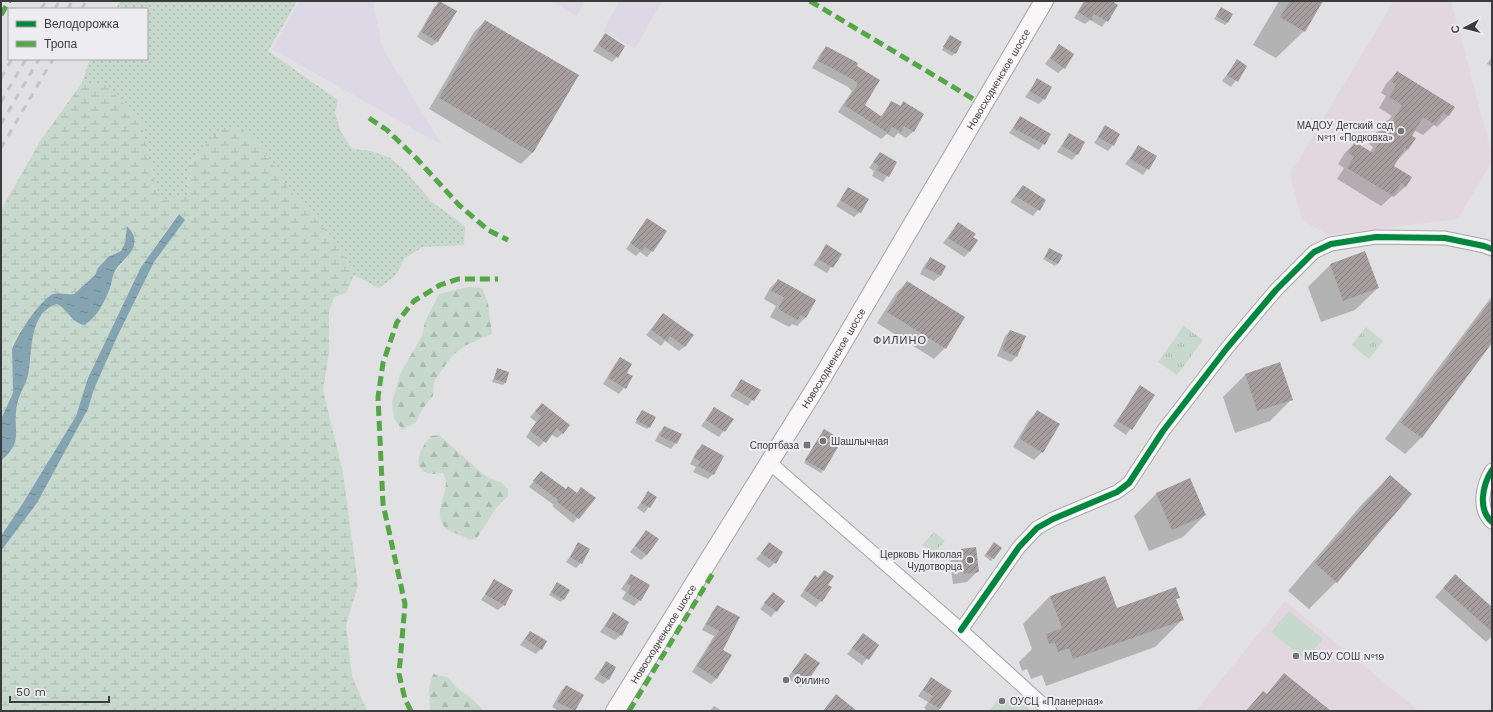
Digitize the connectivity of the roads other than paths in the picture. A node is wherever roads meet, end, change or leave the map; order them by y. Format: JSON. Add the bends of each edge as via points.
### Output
{"nodes":[{"id":1,"x":1044,"y":1,"type":"edge"},
{"id":2,"x":1492,"y":249,"type":"edge"},
{"id":3,"x":769,"y":462,"type":"junction"},
{"id":4,"x":1492,"y":470,"type":"edge"},
{"id":5,"x":1492,"y":522,"type":"edge"},
{"id":6,"x":961,"y":630,"type":"junction"},
{"id":7,"x":615,"y":711,"type":"edge"},
{"id":8,"x":1050,"y":711,"type":"edge"}],
"edges":[{"from":1,"to":3,"type":"main road","name":"Новосходненское шоссе","via":[[827,369]]},
{"from":2,"to":6,"type":"street","via":[[1445,238],[1376,237],[1331,244],[1314,252],[1276,290],[1227,348],[1163,431],[1129,483],[1117,492],[1037,528],[1020,547]]},
{"from":3,"to":6,"type":"street"},
{"from":3,"to":7,"type":"main road","name":"Новосходненское шоссе"},
{"from":4,"to":5,"type":"street","via":[[1482,500]]},
{"from":6,"to":8,"type":"street"}]}
